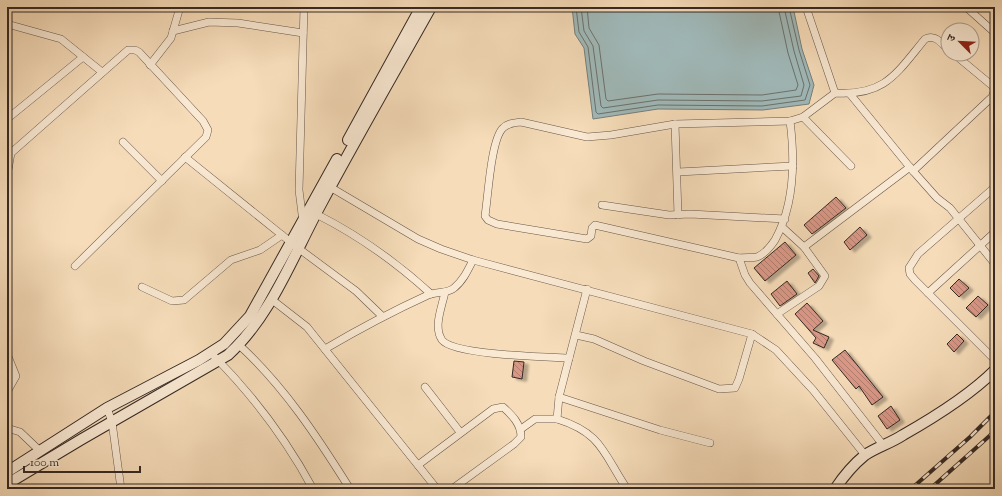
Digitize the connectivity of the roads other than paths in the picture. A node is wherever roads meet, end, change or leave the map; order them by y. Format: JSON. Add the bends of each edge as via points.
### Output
{"nodes":[{"id":1,"x":180,"y":7,"type":"edge"},
{"id":2,"x":304,"y":7,"type":"edge"},
{"id":3,"x":422,"y":7,"type":"edge"},
{"id":4,"x":431,"y":7,"type":"edge"},
{"id":5,"x":806,"y":7,"type":"edge"},
{"id":6,"x":966,"y":7,"type":"edge"},
{"id":7,"x":7,"y":24,"type":"edge"},
{"id":8,"x":173,"y":31,"type":"junction"},
{"id":9,"x":303,"y":33,"type":"junction"},
{"id":10,"x":995,"y":33,"type":"edge"},
{"id":11,"x":940,"y":42,"type":"edge"},
{"id":12,"x":83,"y":57,"type":"junction"},
{"id":13,"x":963,"y":62,"type":"edge"},
{"id":14,"x":150,"y":65,"type":"junction"},
{"id":15,"x":102,"y":72,"type":"junction"},
{"id":16,"x":995,"y":89,"type":"edge"},
{"id":17,"x":835,"y":93,"type":"junction"},
{"id":18,"x":850,"y":94,"type":"junction"},
{"id":19,"x":803,"y":117,"type":"junction"},
{"id":20,"x":7,"y":119,"type":"edge"},
{"id":21,"x":790,"y":121,"type":"junction"},
{"id":22,"x":675,"y":124,"type":"junction"},
{"id":23,"x":123,"y":142,"type":"dead end"},
{"id":24,"x":9,"y":151,"type":"edge"},
{"id":25,"x":186,"y":157,"type":"junction"},
{"id":26,"x":793,"y":166,"type":"junction"},
{"id":27,"x":851,"y":166,"type":"dead end"},
{"id":28,"x":912,"y":169,"type":"junction"},
{"id":29,"x":678,"y":172,"type":"junction"},
{"id":30,"x":7,"y":176,"type":"edge"},
{"id":31,"x":162,"y":182,"type":"junction"},
{"id":32,"x":330,"y":187,"type":"junction"},
{"id":33,"x":995,"y":187,"type":"edge"},
{"id":34,"x":602,"y":205,"type":"dead end"},
{"id":35,"x":316,"y":214,"type":"junction"},
{"id":36,"x":678,"y":215,"type":"junction"},
{"id":37,"x":785,"y":219,"type":"junction"},
{"id":38,"x":960,"y":220,"type":"junction"},
{"id":39,"x":303,"y":222,"type":"junction"},
{"id":40,"x":782,"y":227,"type":"junction"},
{"id":41,"x":995,"y":232,"type":"edge"},
{"id":42,"x":282,"y":235,"type":"junction"},
{"id":43,"x":295,"y":245,"type":"junction"},
{"id":44,"x":979,"y":246,"type":"junction"},
{"id":45,"x":804,"y":247,"type":"junction"},
{"id":46,"x":739,"y":258,"type":"junction"},
{"id":47,"x":473,"y":260,"type":"junction"},
{"id":48,"x":995,"y":264,"type":"edge"},
{"id":49,"x":75,"y":266,"type":"dead end"},
{"id":50,"x":142,"y":287,"type":"dead end"},
{"id":51,"x":587,"y":289,"type":"junction"},
{"id":52,"x":445,"y":292,"type":"junction"},
{"id":53,"x":928,"y":293,"type":"junction"},
{"id":54,"x":431,"y":294,"type":"junction"},
{"id":55,"x":271,"y":299,"type":"junction"},
{"id":56,"x":777,"y":314,"type":"junction"},
{"id":57,"x":382,"y":316,"type":"junction"},
{"id":58,"x":752,"y":334,"type":"junction"},
{"id":59,"x":576,"y":335,"type":"junction"},
{"id":60,"x":239,"y":345,"type":"junction"},
{"id":61,"x":325,"y":349,"type":"junction"},
{"id":62,"x":7,"y":354,"type":"edge"},
{"id":63,"x":215,"y":357,"type":"junction"},
{"id":64,"x":568,"y":358,"type":"junction"},
{"id":65,"x":995,"y":360,"type":"edge"},
{"id":66,"x":995,"y":370,"type":"edge"},
{"id":67,"x":425,"y":387,"type":"dead end"},
{"id":68,"x":7,"y":392,"type":"edge"},
{"id":69,"x":559,"y":397,"type":"junction"},
{"id":70,"x":107,"y":408,"type":"junction"},
{"id":71,"x":557,"y":419,"type":"junction"},
{"id":72,"x":112,"y":422,"type":"junction"},
{"id":73,"x":7,"y":428,"type":"edge"},
{"id":74,"x":521,"y":429,"type":"junction"},
{"id":75,"x":460,"y":432,"type":"junction"},
{"id":76,"x":710,"y":443,"type":"dead end"},
{"id":77,"x":883,"y":445,"type":"junction"},
{"id":78,"x":40,"y":451,"type":"junction"},
{"id":79,"x":865,"y":455,"type":"junction"},
{"id":80,"x":418,"y":465,"type":"junction"},
{"id":81,"x":7,"y":472,"type":"edge"},
{"id":82,"x":7,"y":484,"type":"edge"},
{"id":83,"x":312,"y":488,"type":"edge"},
{"id":84,"x":122,"y":489,"type":"edge"},
{"id":85,"x":350,"y":489,"type":"edge"},
{"id":86,"x":437,"y":489,"type":"edge"},
{"id":87,"x":452,"y":489,"type":"edge"},
{"id":88,"x":627,"y":489,"type":"edge"},
{"id":89,"x":835,"y":489,"type":"edge"}],
"edges":[{"from":1,"to":8,"type":"street"},
{"from":2,"to":9,"type":"street"},
{"from":3,"to":39,"type":"main road"},
{"from":4,"to":32,"type":"main road"},
{"from":5,"to":17,"type":"street"},
{"from":6,"to":10,"type":"street"},
{"from":7,"to":12,"type":"street","via":[[61,38]]},
{"from":8,"to":9,"type":"street","via":[[209,22],[238,23]]},
{"from":8,"to":14,"type":"street","via":[[171,38]]},
{"from":9,"to":39,"type":"street","via":[[299,201]]},
{"from":11,"to":18,"type":"street","via":[[935,38],[925,39],[894,77],[884,85]]},
{"from":12,"to":15,"type":"street"},
{"from":12,"to":20,"type":"street"},
{"from":13,"to":16,"type":"street"},
{"from":14,"to":15,"type":"street","via":[[139,52],[128,50]]},
{"from":14,"to":25,"type":"street","via":[[203,121],[208,130],[206,137]]},
{"from":15,"to":24,"type":"street"},
{"from":16,"to":28,"type":"street","via":[[992,98]]},
{"from":17,"to":18,"type":"street"},
{"from":17,"to":19,"type":"street"},
{"from":18,"to":28,"type":"street"},
{"from":19,"to":21,"type":"street"},
{"from":19,"to":27,"type":"street"},
{"from":21,"to":22,"type":"street"},
{"from":21,"to":26,"type":"street"},
{"from":22,"to":29,"type":"street"},
{"from":22,"to":46,"type":"street","via":[[611,136],[587,136],[520,122],[510,123],[502,128],[496,140],[485,216],[497,224],[587,239],[595,225]]},
{"from":23,"to":31,"type":"street"},
{"from":24,"to":30,"type":"street"},
{"from":25,"to":31,"type":"street"},
{"from":25,"to":42,"type":"street"},
{"from":26,"to":29,"type":"street"},
{"from":26,"to":37,"type":"street"},
{"from":28,"to":38,"type":"street"},
{"from":28,"to":45,"type":"street"},
{"from":29,"to":36,"type":"street"},
{"from":31,"to":49,"type":"street"},
{"from":32,"to":35,"type":"main road"},
{"from":32,"to":47,"type":"street","via":[[418,239]]},
{"from":33,"to":38,"type":"street"},
{"from":34,"to":36,"type":"street"},
{"from":35,"to":43,"type":"main road"},
{"from":35,"to":54,"type":"street","via":[[350,231],[404,270]]},
{"from":36,"to":37,"type":"street"},
{"from":37,"to":40,"type":"street"},
{"from":38,"to":44,"type":"street"},
{"from":38,"to":53,"type":"street","via":[[918,254],[910,265],[910,274]]},
{"from":39,"to":43,"type":"main road"},
{"from":40,"to":45,"type":"street"},
{"from":40,"to":46,"type":"street","via":[[765,252],[758,257]]},
{"from":41,"to":44,"type":"street"},
{"from":42,"to":43,"type":"street"},
{"from":42,"to":50,"type":"street","via":[[260,250],[231,260],[184,300],[172,301]]},
{"from":43,"to":55,"type":"main road"},
{"from":43,"to":57,"type":"street","via":[[356,291]]},
{"from":43,"to":63,"type":"main road","via":[[250,316]]},
{"from":44,"to":48,"type":"street"},
{"from":44,"to":53,"type":"street"},
{"from":45,"to":56,"type":"street","via":[[825,276],[819,286]]},
{"from":46,"to":56,"type":"street","via":[[745,275]]},
{"from":47,"to":51,"type":"street"},
{"from":47,"to":52,"type":"street","via":[[460,282]]},
{"from":51,"to":58,"type":"street"},
{"from":51,"to":59,"type":"street"},
{"from":52,"to":54,"type":"street"},
{"from":52,"to":64,"type":"street","via":[[438,319],[438,331],[447,345],[478,352]]},
{"from":53,"to":65,"type":"street"},
{"from":54,"to":57,"type":"street"},
{"from":55,"to":60,"type":"main road"},
{"from":55,"to":61,"type":"street","via":[[307,327]]},
{"from":56,"to":77,"type":"street"},
{"from":57,"to":61,"type":"street"},
{"from":58,"to":59,"type":"street","via":[[739,379],[734,388],[728,389],[644,361],[594,339]]},
{"from":58,"to":79,"type":"street","via":[[776,350],[813,390]]},
{"from":59,"to":64,"type":"street"},
{"from":60,"to":63,"type":"main road"},
{"from":60,"to":85,"type":"street","via":[[265,370],[322,446]]},
{"from":61,"to":80,"type":"street"},
{"from":62,"to":68,"type":"street","via":[[16,376]]},
{"from":63,"to":70,"type":"main road"},
{"from":63,"to":72,"type":"main road"},
{"from":63,"to":83,"type":"street","via":[[250,394]]},
{"from":64,"to":69,"type":"street"},
{"from":66,"to":77,"type":"main road","via":[[983,382],[932,417]]},
{"from":67,"to":75,"type":"street"},
{"from":69,"to":71,"type":"street"},
{"from":69,"to":76,"type":"street","via":[[660,430]]},
{"from":70,"to":72,"type":"street"},
{"from":70,"to":78,"type":"main road"},
{"from":71,"to":74,"type":"street","via":[[535,419]]},
{"from":71,"to":88,"type":"street","via":[[580,427],[594,437]]},
{"from":72,"to":82,"type":"main road"},
{"from":72,"to":84,"type":"street"},
{"from":73,"to":78,"type":"street","via":[[20,432]]},
{"from":74,"to":75,"type":"street","via":[[503,408],[493,409]]},
{"from":74,"to":87,"type":"street","via":[[520,437],[514,444]]},
{"from":75,"to":80,"type":"street"},
{"from":77,"to":79,"type":"main road"},
{"from":78,"to":81,"type":"main road"},
{"from":79,"to":89,"type":"main road"},
{"from":80,"to":86,"type":"street"}]}
